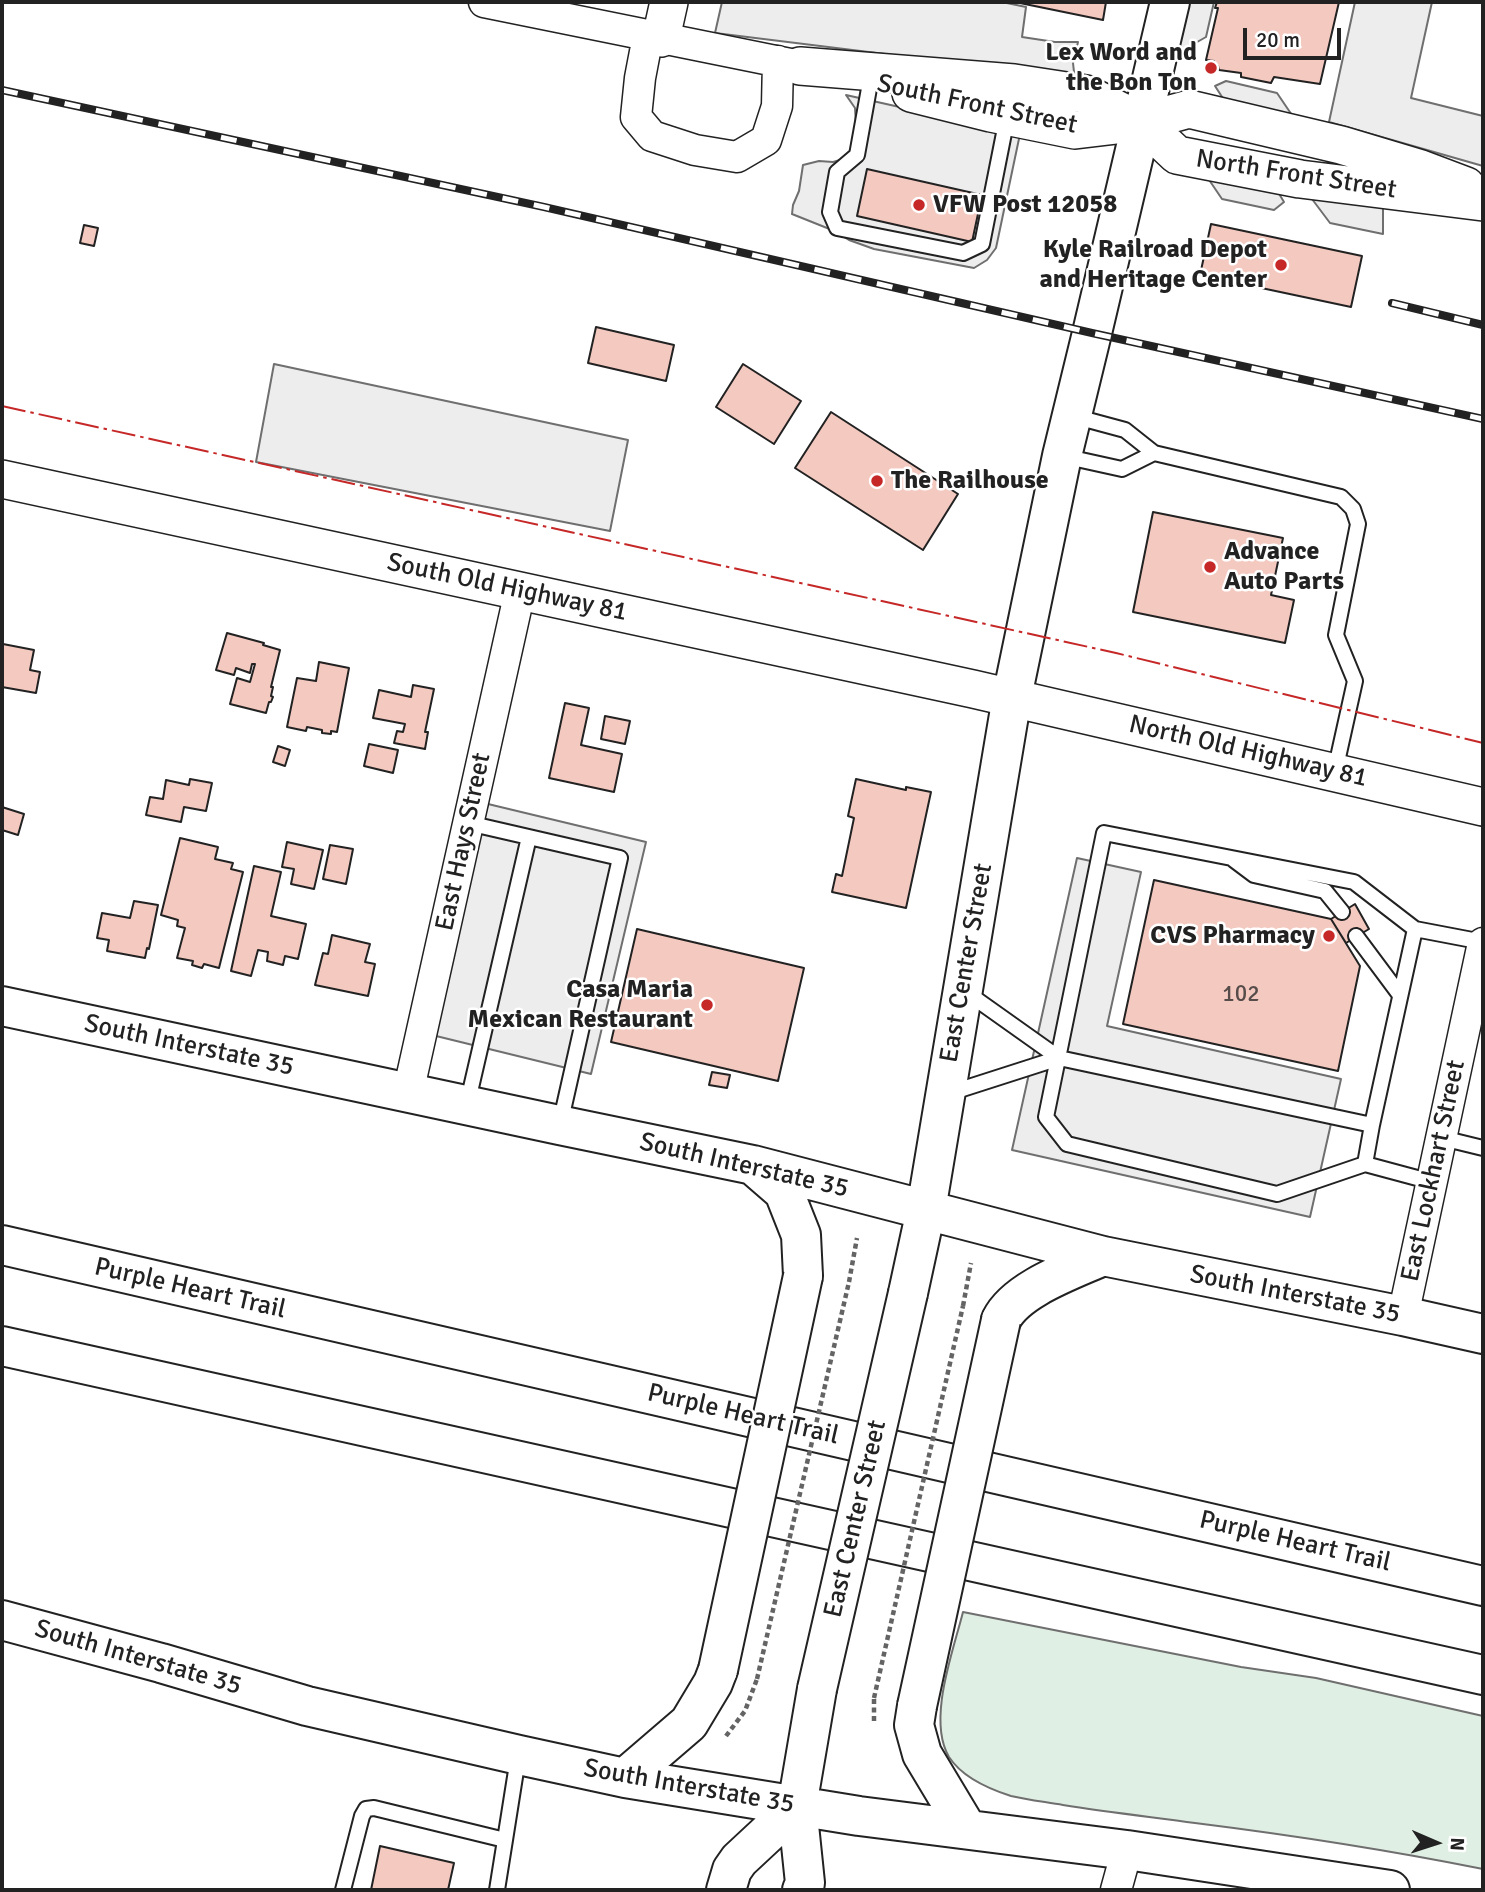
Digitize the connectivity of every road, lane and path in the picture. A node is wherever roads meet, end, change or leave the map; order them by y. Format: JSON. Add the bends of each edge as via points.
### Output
{"nodes":[{"id":1,"x":484,"y":2,"type":"edge"},
{"id":2,"x":669,"y":2,"type":"edge"},
{"id":3,"x":1170,"y":2,"type":"edge"},
{"id":4,"x":655,"y":37,"type":"junction"},
{"id":5,"x":789,"y":63,"type":"junction"},
{"id":6,"x":870,"y":83,"type":"junction"},
{"id":7,"x":1010,"y":100,"type":"junction"},
{"id":8,"x":1142,"y":122,"type":"junction"},
{"id":9,"x":1483,"y":193,"type":"edge"},
{"id":10,"x":1483,"y":202,"type":"edge"},
{"id":11,"x":1072,"y":415,"type":"junction"},
{"id":12,"x":1154,"y":453,"type":"junction"},
{"id":13,"x":1062,"y":456,"type":"junction"},
{"id":14,"x":2,"y":479,"type":"edge"},
{"id":15,"x":520,"y":591,"type":"junction"},
{"id":16,"x":1012,"y":697,"type":"junction"},
{"id":17,"x":1335,"y":772,"type":"junction"},
{"id":18,"x":1483,"y":807,"type":"edge"},
{"id":19,"x":468,"y":823,"type":"junction"},
{"id":20,"x":529,"y":837,"type":"junction"},
{"id":21,"x":1230,"y":857,"type":"junction"},
{"id":22,"x":1342,"y":912,"type":"dead end"},
{"id":23,"x":1415,"y":929,"type":"junction"},
{"id":24,"x":1356,"y":936,"type":"dead end"},
{"id":25,"x":1483,"y":942,"type":"edge"},
{"id":26,"x":963,"y":989,"type":"junction"},
{"id":27,"x":1400,"y":995,"type":"junction"},
{"id":28,"x":2,"y":1006,"type":"edge"},
{"id":29,"x":1059,"y":1058,"type":"junction"},
{"id":30,"x":408,"y":1093,"type":"junction"},
{"id":31,"x":945,"y":1095,"type":"junction"},
{"id":32,"x":467,"y":1105,"type":"junction"},
{"id":33,"x":559,"y":1125,"type":"junction"},
{"id":34,"x":1372,"y":1125,"type":"junction"},
{"id":35,"x":1441,"y":1138,"type":"junction"},
{"id":36,"x":1483,"y":1148,"type":"edge"},
{"id":37,"x":1365,"y":1164,"type":"junction"},
{"id":38,"x":753,"y":1165,"type":"junction"},
{"id":39,"x":1432,"y":1182,"type":"junction"},
{"id":40,"x":926,"y":1210,"type":"junction"},
{"id":41,"x":857,"y":1238,"type":"dead end"},
{"id":42,"x":2,"y":1245,"type":"edge"},
{"id":43,"x":1103,"y":1256,"type":"junction"},
{"id":44,"x":971,"y":1263,"type":"dead end"},
{"id":45,"x":1403,"y":1317,"type":"junction"},
{"id":46,"x":1483,"y":1334,"type":"edge"},
{"id":47,"x":2,"y":1346,"type":"edge"},
{"id":48,"x":1483,"y":1586,"type":"edge"},
{"id":49,"x":2,"y":1620,"type":"edge"},
{"id":50,"x":1483,"y":1675,"type":"edge"},
{"id":51,"x":757,"y":1679,"type":"dead end"},
{"id":52,"x":874,"y":1721,"type":"dead end"},
{"id":53,"x":519,"y":1755,"type":"junction"},
{"id":54,"x":625,"y":1778,"type":"junction"},
{"id":55,"x":797,"y":1806,"type":"junction"},
{"id":56,"x":967,"y":1829,"type":"junction"},
{"id":57,"x":505,"y":1839,"type":"junction"},
{"id":58,"x":1127,"y":1850,"type":"junction"},
{"id":59,"x":343,"y":1890,"type":"edge"},
{"id":60,"x":497,"y":1890,"type":"edge"},
{"id":61,"x":726,"y":1890,"type":"edge"},
{"id":62,"x":802,"y":1890,"type":"edge"},
{"id":63,"x":1116,"y":1890,"type":"edge"},
{"id":64,"x":1390,"y":1890,"type":"edge"}],
"edges":[{"from":1,"to":4,"type":"street","name":"South Front Street"},
{"from":2,"to":4,"type":"street"},
{"from":3,"to":8,"type":"main road","name":"East Center Street"},
{"from":4,"to":5,"type":"street","name":"South Front Street"},
{"from":4,"to":5,"type":"street","via":[[640,78],[636,117],[652,136],[695,150],[737,157],[766,141]]},
{"from":5,"to":6,"type":"street","name":"South Front Street"},
{"from":5,"to":7,"type":"street","name":"South Front Street"},
{"from":6,"to":7,"type":"street","name":"South Front Street"},
{"from":6,"to":7,"type":"lane","via":[[857,155],[837,172],[830,212],[837,228],[963,253],[982,244]]},
{"from":7,"to":8,"type":"street","name":"South Front Street","via":[[1086,94]]},
{"from":8,"to":9,"type":"street","name":"North Front Street","via":[[1189,109],[1341,145]]},
{"from":8,"to":10,"type":"street","name":"North Front Street","via":[[1177,155],[1300,179]]},
{"from":8,"to":11,"type":"main road","name":"East Center Street"},
{"from":11,"to":12,"type":"lane","via":[[1125,430]]},
{"from":11,"to":13,"type":"main road","name":"East Center Street"},
{"from":12,"to":13,"type":"lane","via":[[1122,469]]},
{"from":12,"to":17,"type":"lane","via":[[1341,497],[1353,509],[1358,524],[1336,635],[1355,681]]},
{"from":13,"to":16,"type":"main road","name":"East Center Street"},
{"from":14,"to":15,"type":"street","name":"South Old Highway 81"},
{"from":15,"to":16,"type":"street","name":"South Old Highway 81"},
{"from":15,"to":19,"type":"street","name":"East Hays Street"},
{"from":16,"to":17,"type":"street","name":"North Old Highway 81"},
{"from":16,"to":26,"type":"main road","name":"East Center Street"},
{"from":17,"to":18,"type":"street","name":"North Old Highway 81"},
{"from":19,"to":20,"type":"lane"},
{"from":19,"to":30,"type":"street","name":"East Hays Street"},
{"from":20,"to":32,"type":"lane"},
{"from":20,"to":33,"type":"lane","via":[[620,858]]},
{"from":21,"to":22,"type":"lane","via":[[1254,875],[1325,891]]},
{"from":21,"to":23,"type":"lane","via":[[1354,881]]},
{"from":21,"to":29,"type":"lane","via":[[1104,833]]},
{"from":23,"to":25,"type":"lane"},
{"from":23,"to":27,"type":"lane"},
{"from":24,"to":27,"type":"lane"},
{"from":25,"to":35,"type":"street","name":"East Lockhart Street"},
{"from":26,"to":29,"type":"lane"},
{"from":26,"to":31,"type":"main road","name":"East Center Street"},
{"from":27,"to":34,"type":"lane"},
{"from":28,"to":30,"type":"main road","name":"South Interstate 35"},
{"from":29,"to":31,"type":"lane"},
{"from":29,"to":34,"type":"lane"},
{"from":29,"to":37,"type":"lane","via":[[1046,1117],[1067,1144],[1276,1194]]},
{"from":30,"to":32,"type":"main road","name":"South Interstate 35"},
{"from":31,"to":40,"type":"main road","name":"East Center Street"},
{"from":32,"to":33,"type":"main road","name":"South Interstate 35"},
{"from":33,"to":38,"type":"main road","name":"South Interstate 35"},
{"from":34,"to":37,"type":"lane"},
{"from":35,"to":36,"type":"lane"},
{"from":35,"to":39,"type":"street","name":"East Lockhart Street"},
{"from":37,"to":39,"type":"lane"},
{"from":38,"to":40,"type":"main road","name":"South Interstate 35"},
{"from":38,"to":54,"type":"main road","bridge":true,"via":[[784,1192],[801,1235],[803,1276],[718,1670],[689,1723]]},
{"from":39,"to":45,"type":"street","name":"East Lockhart Street"},
{"from":40,"to":43,"type":"main road","name":"South Interstate 35"},
{"from":40,"to":55,"type":"main road","name":"East Center Street","bridge":true,"via":[[817,1689]]},
{"from":41,"to":51,"type":"path","bridge":true},
{"from":42,"to":48,"type":"main road","name":"Purple Heart Trail"},
{"from":43,"to":45,"type":"main road","name":"South Interstate 35"},
{"from":43,"to":56,"type":"main road","bridge":true,"via":[[1026,1293],[1001,1320],[914,1725],[922,1754]]},
{"from":44,"to":52,"type":"path","bridge":true,"via":[[874,1698]]},
{"from":45,"to":46,"type":"main road","name":"South Interstate 35"},
{"from":47,"to":50,"type":"main road"},
{"from":49,"to":53,"type":"main road","name":"South Interstate 35","via":[[307,1706]]},
{"from":53,"to":54,"type":"main road","name":"South Interstate 35"},
{"from":53,"to":57,"type":"lane"},
{"from":54,"to":55,"type":"main road","name":"South Interstate 35"},
{"from":55,"to":56,"type":"main road","name":"South Interstate 35"},
{"from":55,"to":61,"type":"main road","via":[[739,1860]]},
{"from":55,"to":62,"type":"main road","name":"East Center Street"},
{"from":56,"to":58,"type":"main road","name":"South Interstate 35"},
{"from":57,"to":59,"type":"lane","via":[[366,1809]]},
{"from":57,"to":60,"type":"lane"},
{"from":58,"to":63,"type":"street"},
{"from":58,"to":64,"type":"main road","name":"South Interstate 35"}]}
